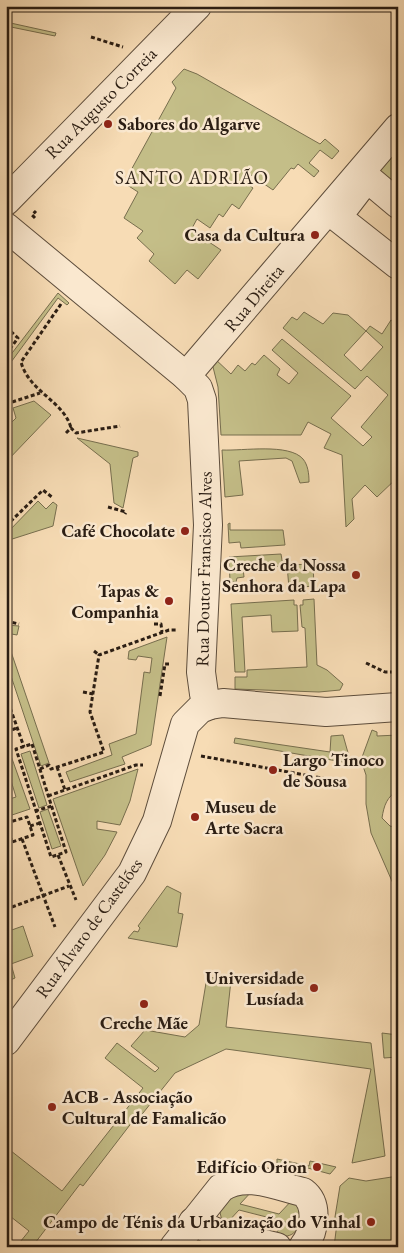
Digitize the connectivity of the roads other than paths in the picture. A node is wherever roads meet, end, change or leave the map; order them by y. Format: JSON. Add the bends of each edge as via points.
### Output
{"nodes":[{"id":1,"x":197,"y":6,"type":"edge"},
{"id":2,"x":398,"y":128,"type":"edge"},
{"id":3,"x":6,"y":201,"type":"edge"},
{"id":4,"x":398,"y":204,"type":"edge"},
{"id":5,"x":6,"y":227,"type":"edge"},
{"id":6,"x":398,"y":265,"type":"edge"},
{"id":7,"x":186,"y":376,"type":"junction"},
{"id":8,"x":210,"y":705,"type":"junction"},
{"id":9,"x":398,"y":707,"type":"edge"},
{"id":10,"x":6,"y":1041,"type":"edge"},
{"id":11,"x":193,"y":1222,"type":"junction"},
{"id":12,"x":174,"y":1247,"type":"edge"},
{"id":13,"x":277,"y":1247,"type":"edge"},
{"id":14,"x":303,"y":1247,"type":"edge"}],
"edges":[{"from":1,"to":3,"type":"street","name":"Rua Augusto Correia"},
{"from":2,"to":7,"type":"street","name":"Rua Direita"},
{"from":4,"to":6,"type":"street","via":[[367,178],[337,217]]},
{"from":5,"to":7,"type":"street","name":"Rua Doutor Francisco Alves"},
{"from":7,"to":8,"type":"street","name":"Rua Doutor Francisco Alves","via":[[198,388],[202,400],[208,525],[201,672],[204,694]]},
{"from":8,"to":9,"type":"street","via":[[236,704],[326,712]]},
{"from":8,"to":10,"type":"street","name":"Rua Álvaro de Castelões","via":[[185,724],[157,821],[132,872]]},
{"from":11,"to":12,"type":"street"},
{"from":11,"to":13,"type":"street","via":[[218,1233]]},
{"from":11,"to":14,"type":"street","via":[[221,1188],[229,1182],[248,1179],[303,1192],[310,1197],[314,1209],[309,1239]]}]}
